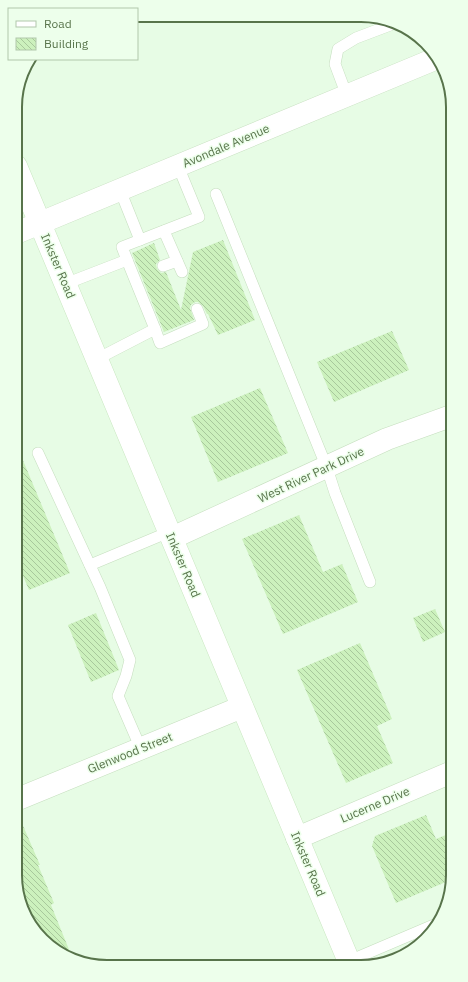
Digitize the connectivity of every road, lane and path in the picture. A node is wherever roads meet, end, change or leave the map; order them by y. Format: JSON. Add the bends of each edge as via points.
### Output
{"nodes":[{"id":1,"x":386,"y":27,"type":"edge"},
{"id":2,"x":433,"y":61,"type":"edge"},
{"id":3,"x":347,"y":96,"type":"junction"},
{"id":4,"x":178,"y":166,"type":"junction"},
{"id":5,"x":22,"y":180,"type":"edge"},
{"id":6,"x":120,"y":190,"type":"junction"},
{"id":7,"x":216,"y":194,"type":"dead end"},
{"id":8,"x":40,"y":223,"type":"junction"},
{"id":9,"x":22,"y":230,"type":"edge"},
{"id":10,"x":164,"y":231,"type":"junction"},
{"id":11,"x":140,"y":240,"type":"junction"},
{"id":12,"x":128,"y":260,"type":"junction"},
{"id":13,"x":177,"y":261,"type":"junction"},
{"id":14,"x":163,"y":266,"type":"dead end"},
{"id":15,"x":182,"y":272,"type":"dead end"},
{"id":16,"x":65,"y":284,"type":"junction"},
{"id":17,"x":197,"y":309,"type":"dead end"},
{"id":18,"x":155,"y":329,"type":"junction"},
{"id":19,"x":97,"y":359,"type":"junction"},
{"id":20,"x":446,"y":418,"type":"edge"},
{"id":21,"x":38,"y":453,"type":"dead end"},
{"id":22,"x":326,"y":468,"type":"junction"},
{"id":23,"x":171,"y":535,"type":"junction"},
{"id":24,"x":90,"y":565,"type":"junction"},
{"id":25,"x":370,"y":582,"type":"dead end"},
{"id":26,"x":242,"y":707,"type":"junction"},
{"id":27,"x":141,"y":749,"type":"junction"},
{"id":28,"x":446,"y":775,"type":"edge"},
{"id":29,"x":22,"y":797,"type":"edge"},
{"id":30,"x":297,"y":838,"type":"junction"},
{"id":31,"x":427,"y":928,"type":"edge"},
{"id":32,"x":348,"y":960,"type":"edge"},
{"id":33,"x":354,"y":960,"type":"edge"}],
"edges":[{"from":1,"to":3,"type":"lane","via":[[356,38],[338,49],[335,64]]},
{"from":2,"to":3,"type":"street","name":"Avondale Avenue"},
{"from":3,"to":4,"type":"street","name":"Avondale Avenue"},
{"from":4,"to":6,"type":"street","name":"Avondale Avenue"},
{"from":4,"to":10,"type":"lane","via":[[199,217]]},
{"from":5,"to":8,"type":"street","name":"Inkster Road"},
{"from":6,"to":8,"type":"street","name":"Avondale Avenue"},
{"from":6,"to":11,"type":"lane"},
{"from":7,"to":22,"type":"lane"},
{"from":8,"to":9,"type":"street","name":"Avondale Avenue"},
{"from":8,"to":16,"type":"street","name":"Inkster Road"},
{"from":10,"to":11,"type":"lane"},
{"from":10,"to":13,"type":"lane"},
{"from":11,"to":12,"type":"lane","via":[[122,247]]},
{"from":12,"to":16,"type":"lane"},
{"from":12,"to":18,"type":"lane"},
{"from":13,"to":14,"type":"lane"},
{"from":13,"to":15,"type":"lane"},
{"from":16,"to":19,"type":"street","name":"Inkster Road"},
{"from":17,"to":18,"type":"lane","via":[[203,324],[160,343]]},
{"from":18,"to":19,"type":"lane"},
{"from":19,"to":23,"type":"street","name":"Inkster Road"},
{"from":20,"to":22,"type":"street","name":"West River Park Drive","via":[[387,439]]},
{"from":21,"to":24,"type":"lane"},
{"from":22,"to":23,"type":"street","name":"West River Park Drive"},
{"from":22,"to":25,"type":"lane"},
{"from":23,"to":24,"type":"lane"},
{"from":23,"to":26,"type":"street","name":"Inkster Road"},
{"from":24,"to":27,"type":"lane","via":[[130,660],[118,696]]},
{"from":26,"to":27,"type":"street","name":"Glenwood Street"},
{"from":26,"to":30,"type":"street","name":"Inkster Road"},
{"from":27,"to":29,"type":"street","name":"Glenwood Street"},
{"from":28,"to":30,"type":"street","name":"Lucerne Drive"},
{"from":30,"to":32,"type":"street","name":"Inkster Road"},
{"from":31,"to":33,"type":"lane"}]}
